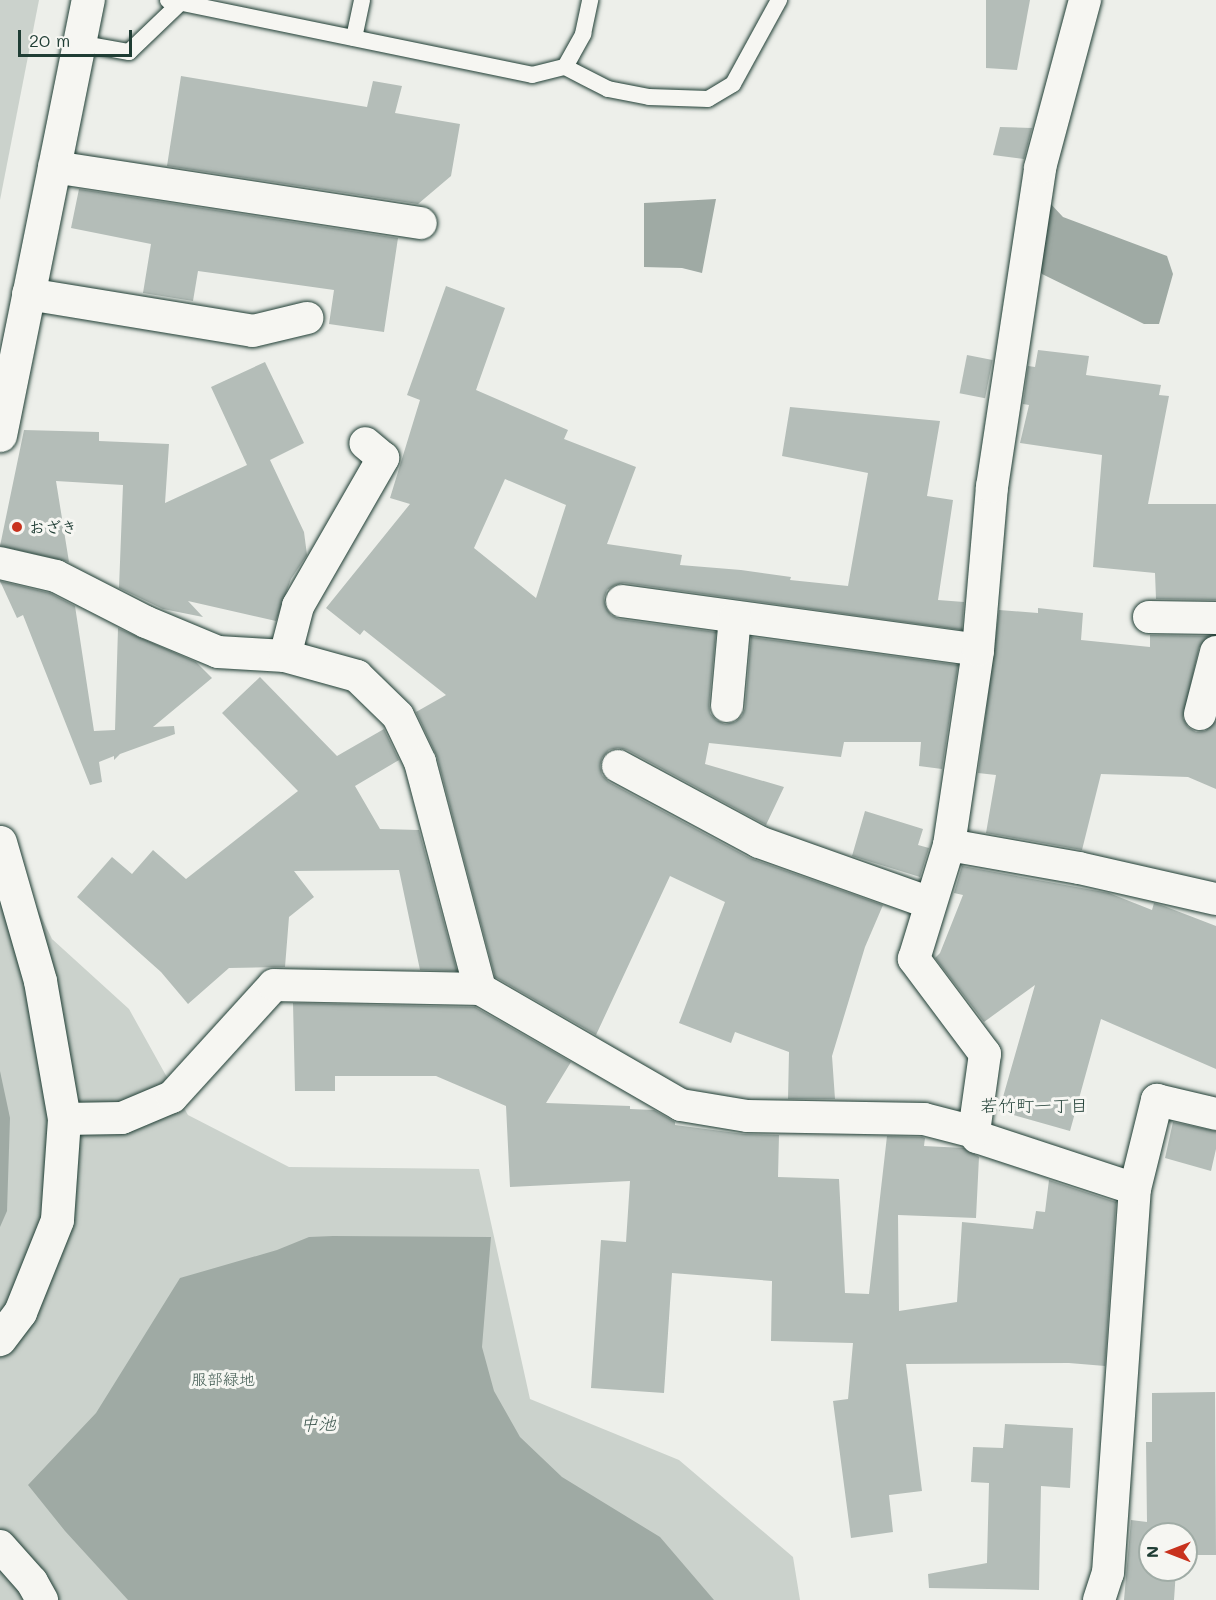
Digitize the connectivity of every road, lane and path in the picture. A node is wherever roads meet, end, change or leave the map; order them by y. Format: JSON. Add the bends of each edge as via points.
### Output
{"nodes":[{"id":1,"x":88,"y":0,"type":"edge"},
{"id":2,"x":362,"y":0,"type":"edge"},
{"id":3,"x":590,"y":0,"type":"edge"},
{"id":4,"x":779,"y":0,"type":"edge"},
{"id":5,"x":1084,"y":0,"type":"edge"},
{"id":6,"x":173,"y":2,"type":"edge"},
{"id":7,"x":354,"y":38,"type":"junction"},
{"id":8,"x":79,"y":43,"type":"junction"},
{"id":9,"x":565,"y":68,"type":"junction"},
{"id":10,"x":54,"y":167,"type":"junction"},
{"id":11,"x":421,"y":223,"type":"dead end"},
{"id":12,"x":28,"y":294,"type":"junction"},
{"id":13,"x":307,"y":318,"type":"dead end"},
{"id":14,"x":0,"y":435,"type":"edge"},
{"id":15,"x":365,"y":443,"type":"dead end"},
{"id":16,"x":0,"y":563,"type":"edge"},
{"id":17,"x":622,"y":601,"type":"dead end"},
{"id":18,"x":735,"y":617,"type":"junction"},
{"id":19,"x":1149,"y":617,"type":"dead end"},
{"id":20,"x":1216,"y":618,"type":"edge"},
{"id":21,"x":978,"y":650,"type":"junction"},
{"id":22,"x":1216,"y":652,"type":"edge"},
{"id":23,"x":285,"y":656,"type":"junction"},
{"id":24,"x":727,"y":706,"type":"dead end"},
{"id":25,"x":1200,"y":714,"type":"dead end"},
{"id":26,"x":618,"y":766,"type":"dead end"},
{"id":27,"x":0,"y":842,"type":"edge"},
{"id":28,"x":949,"y":845,"type":"junction"},
{"id":29,"x":1216,"y":899,"type":"edge"},
{"id":30,"x":930,"y":903,"type":"junction"},
{"id":31,"x":480,"y":989,"type":"junction"},
{"id":32,"x":1216,"y":1114,"type":"edge"},
{"id":33,"x":64,"y":1119,"type":"junction"},
{"id":34,"x":974,"y":1132,"type":"junction"},
{"id":35,"x":1135,"y":1189,"type":"junction"},
{"id":36,"x":0,"y":1339,"type":"edge"},
{"id":37,"x":0,"y":1546,"type":"edge"},
{"id":38,"x":42,"y":1600,"type":"edge"},
{"id":39,"x":1100,"y":1600,"type":"edge"}],
"edges":[{"from":1,"to":8,"type":"street"},
{"from":2,"to":7,"type":"lane"},
{"from":3,"to":9,"type":"lane","via":[[583,34]]},
{"from":4,"to":9,"type":"lane","via":[[733,84],[708,99],[649,97],[608,89]]},
{"from":5,"to":21,"type":"street","via":[[1040,168],[992,487]]},
{"from":6,"to":7,"type":"lane"},
{"from":6,"to":8,"type":"lane","via":[[129,52]]},
{"from":7,"to":9,"type":"lane","via":[[532,75]]},
{"from":8,"to":10,"type":"street"},
{"from":10,"to":11,"type":"street"},
{"from":10,"to":12,"type":"street"},
{"from":12,"to":13,"type":"street","via":[[253,332]]},
{"from":12,"to":14,"type":"street"},
{"from":15,"to":23,"type":"street","via":[[383,458],[298,606]]},
{"from":16,"to":23,"type":"street","via":[[56,576],[146,622],[218,652]]},
{"from":17,"to":18,"type":"street"},
{"from":18,"to":21,"type":"street"},
{"from":18,"to":24,"type":"street"},
{"from":19,"to":20,"type":"street"},
{"from":21,"to":28,"type":"street"},
{"from":22,"to":25,"type":"street"},
{"from":23,"to":31,"type":"street","via":[[357,676],[398,716],[420,762]]},
{"from":26,"to":30,"type":"street","via":[[759,842]]},
{"from":27,"to":33,"type":"street","via":[[40,981]]},
{"from":28,"to":29,"type":"street","via":[[1078,868]]},
{"from":28,"to":30,"type":"street"},
{"from":30,"to":34,"type":"street","via":[[914,959],[984,1054]]},
{"from":31,"to":33,"type":"street","via":[[274,985],[172,1097],[122,1118]]},
{"from":31,"to":34,"type":"street","via":[[681,1105],[747,1116],[924,1119]]},
{"from":32,"to":35,"type":"street","via":[[1157,1100]]},
{"from":33,"to":36,"type":"street","via":[[57,1220],[20,1312]]},
{"from":34,"to":35,"type":"street","via":[[977,1137]]},
{"from":35,"to":39,"type":"street","via":[[1108,1573]]},
{"from":37,"to":38,"type":"street","via":[[32,1582]]}]}
